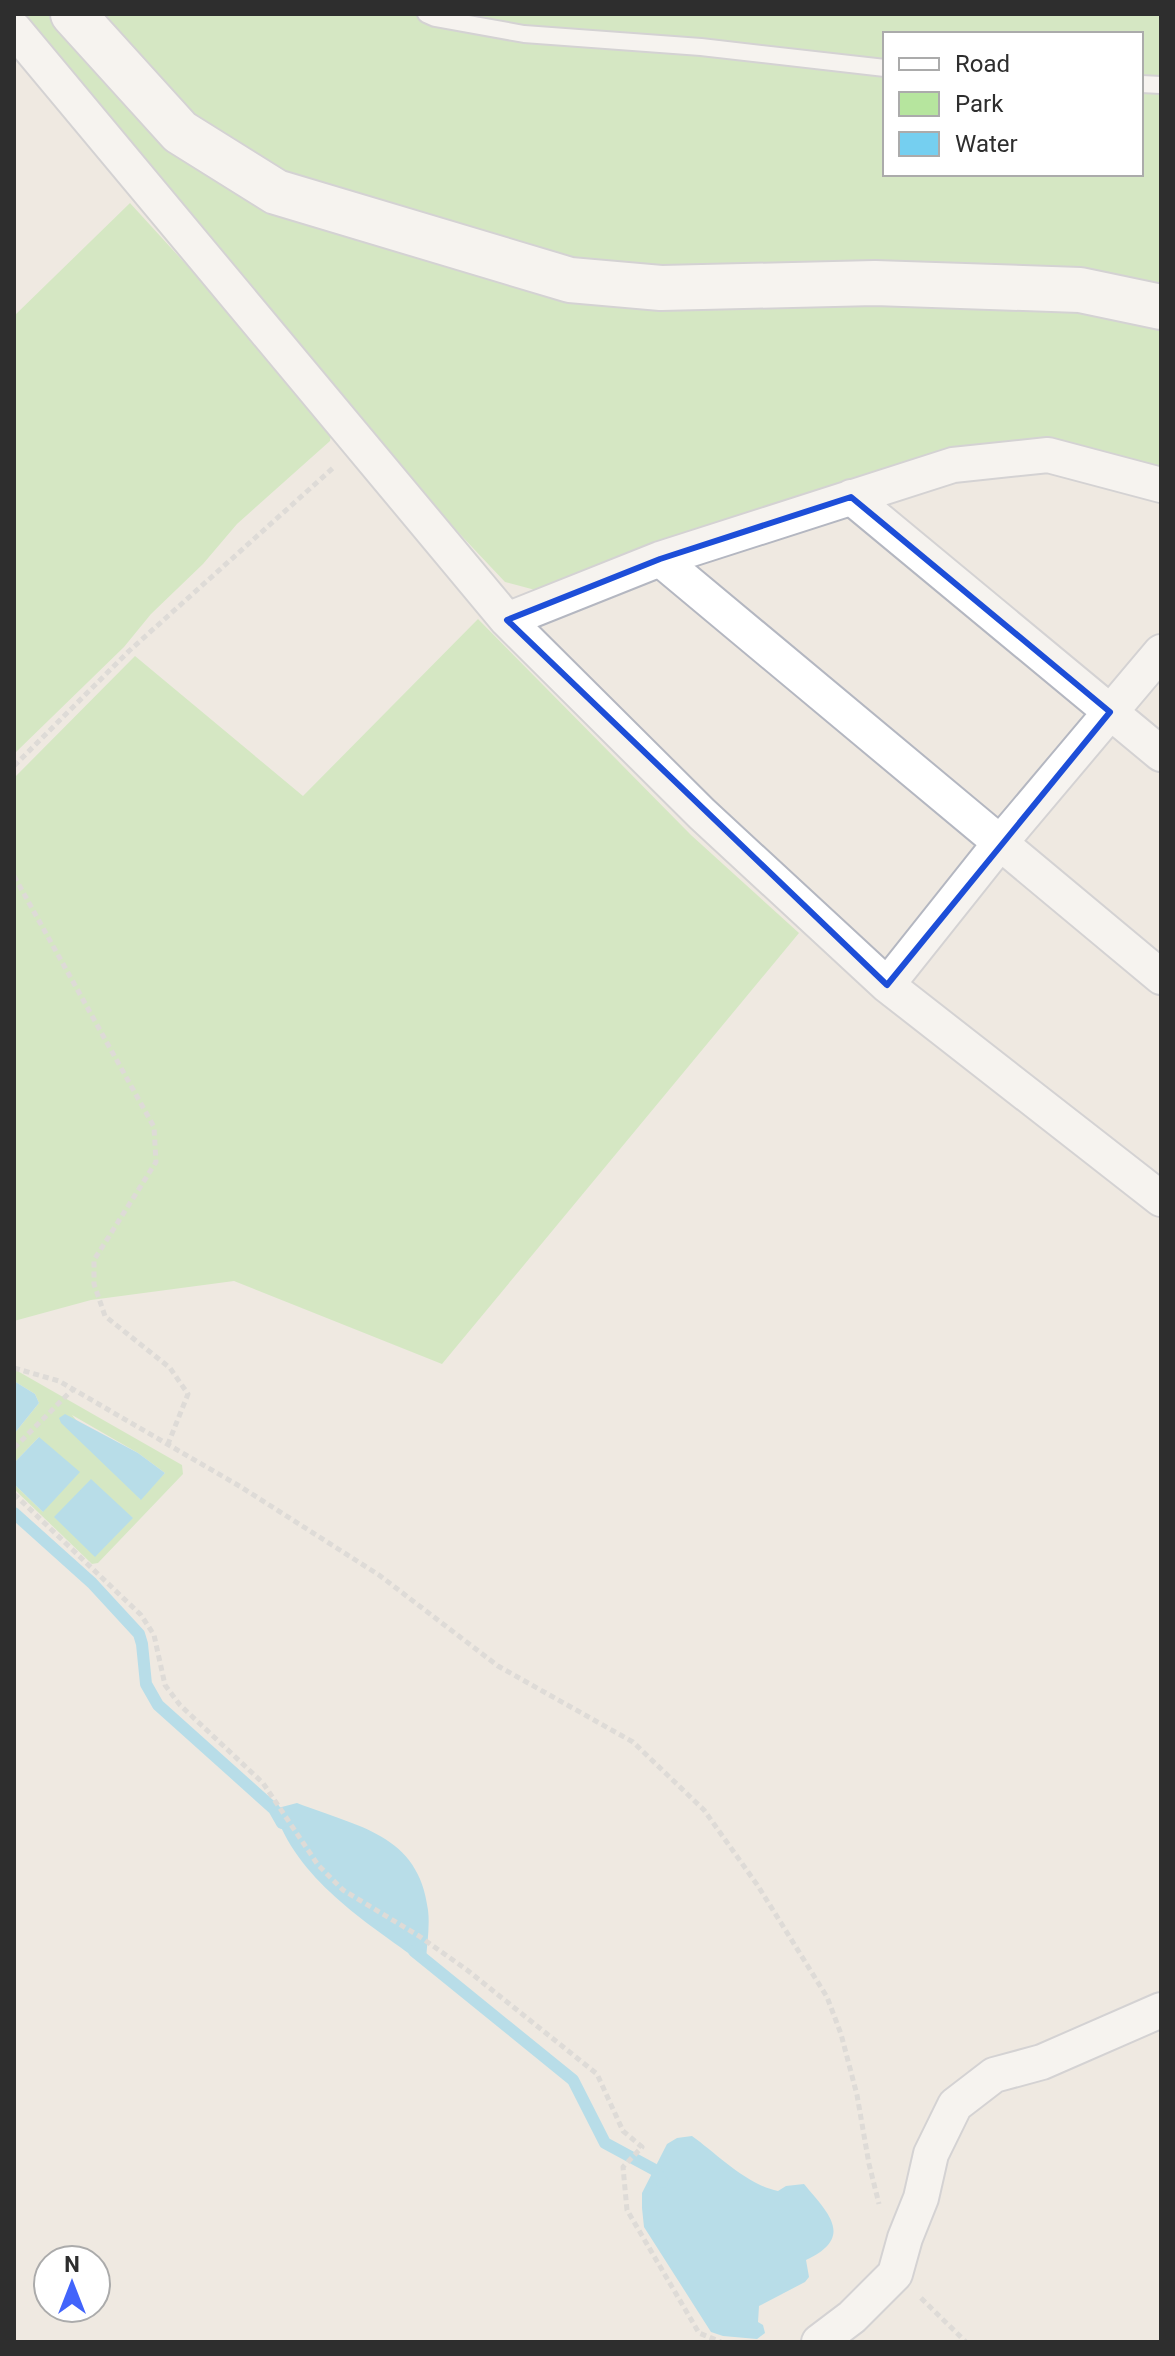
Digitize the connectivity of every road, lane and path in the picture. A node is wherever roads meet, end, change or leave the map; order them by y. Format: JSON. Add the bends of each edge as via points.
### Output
{"nodes":[{"id":1,"x":73,"y":14,"type":"edge"},
{"id":2,"x":426,"y":14,"type":"edge"},
{"id":3,"x":14,"y":29,"type":"edge"},
{"id":4,"x":883,"y":68,"type":"edge"},
{"id":5,"x":1161,"y":307,"type":"edge"},
{"id":6,"x":360,"y":443,"type":"junction"},
{"id":7,"x":1161,"y":485,"type":"edge"},
{"id":8,"x":851,"y":497,"type":"junction"},
{"id":9,"x":660,"y":559,"type":"junction"},
{"id":10,"x":507,"y":620,"type":"junction"},
{"id":11,"x":1161,"y":652,"type":"edge"},
{"id":12,"x":1110,"y":712,"type":"junction"},
{"id":13,"x":1161,"y":754,"type":"edge"},
{"id":14,"x":14,"y":766,"type":"edge"},
{"id":15,"x":1000,"y":843,"type":"junction"},
{"id":16,"x":14,"y":876,"type":"edge"},
{"id":17,"x":1161,"y":977,"type":"edge"},
{"id":18,"x":887,"y":985,"type":"junction"},
{"id":19,"x":1161,"y":1199,"type":"edge"},
{"id":20,"x":14,"y":1368,"type":"edge"},
{"id":21,"x":73,"y":1389,"type":"junction"},
{"id":22,"x":168,"y":1444,"type":"junction"},
{"id":23,"x":14,"y":1448,"type":"edge"},
{"id":24,"x":14,"y":1494,"type":"edge"},
{"id":25,"x":1161,"y":2010,"type":"edge"},
{"id":26,"x":905,"y":2238,"type":"junction"},
{"id":27,"x":895,"y":2274,"type":"junction"},
{"id":28,"x":721,"y":2342,"type":"edge"},
{"id":29,"x":819,"y":2342,"type":"edge"},
{"id":30,"x":966,"y":2342,"type":"edge"}],
"edges":[{"from":1,"to":5,"type":"street","via":[[180,132],[276,192],[570,280],[661,288],[875,283],[1080,290]]},
{"from":2,"to":4,"type":"lane","via":[[524,34]]},
{"from":3,"to":6,"type":"street"},
{"from":6,"to":10,"type":"street"},
{"from":6,"to":14,"type":"path","via":[[129,651]]},
{"from":7,"to":8,"type":"street","via":[[1048,455],[953,465]]},
{"from":8,"to":9,"type":"street"},
{"from":8,"to":12,"type":"street"},
{"from":9,"to":10,"type":"street"},
{"from":9,"to":15,"type":"street"},
{"from":10,"to":18,"type":"street","via":[[702,814]]},
{"from":11,"to":12,"type":"street"},
{"from":12,"to":13,"type":"street"},
{"from":12,"to":15,"type":"street"},
{"from":15,"to":17,"type":"street"},
{"from":15,"to":18,"type":"street"},
{"from":16,"to":22,"type":"path","via":[[154,1127],[156,1162],[94,1260],[94,1284],[105,1316],[170,1368],[188,1394]]},
{"from":18,"to":19,"type":"street"},
{"from":20,"to":21,"type":"path"},
{"from":21,"to":22,"type":"path"},
{"from":21,"to":23,"type":"path"},
{"from":22,"to":26,"type":"path","via":[[379,1575],[498,1666],[633,1742],[704,1810],[827,1997],[857,2095],[879,2203]]},
{"from":24,"to":28,"type":"path","via":[[141,1615],[154,1635],[165,1685],[263,1783],[318,1865],[343,1890],[434,1947],[597,2074],[623,2131],[642,2147],[623,2167],[627,2210],[699,2333]]},
{"from":25,"to":26,"type":"street","via":[[1042,2062],[994,2075],[955,2105],[931,2154]]},
{"from":26,"to":27,"type":"street"},
{"from":27,"to":29,"type":"street"},
{"from":27,"to":30,"type":"path"}]}
